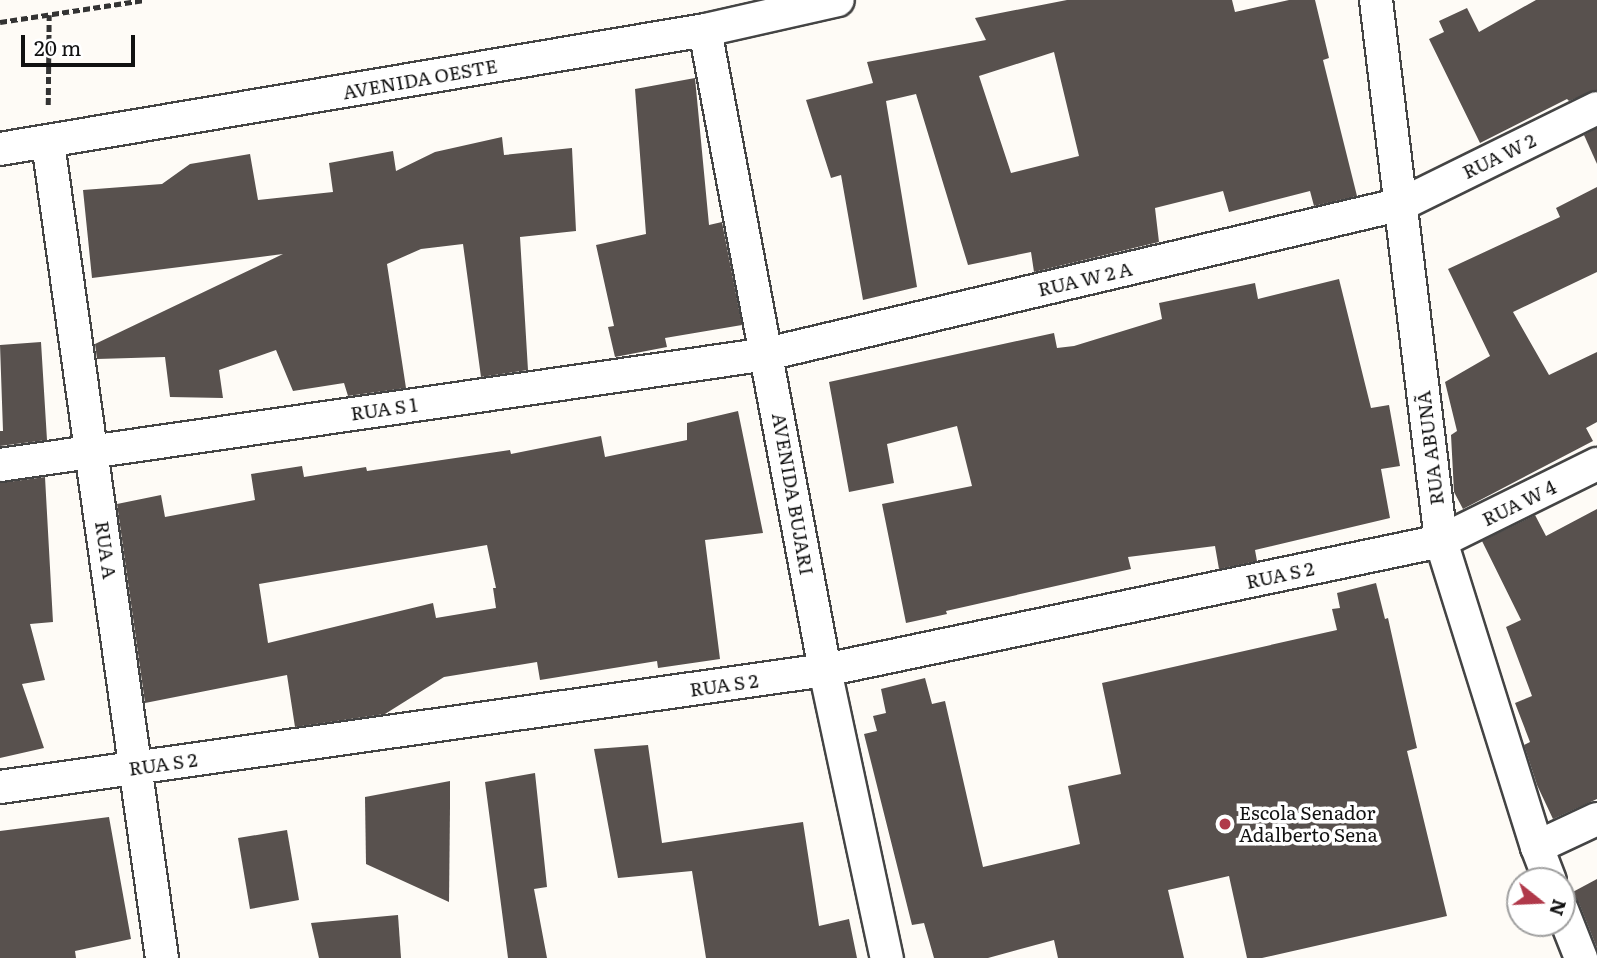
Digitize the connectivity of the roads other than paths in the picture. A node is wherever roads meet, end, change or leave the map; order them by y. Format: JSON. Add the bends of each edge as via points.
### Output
{"nodes":[{"id":1,"x":838,"y":0,"type":"edge"},
{"id":2,"x":1376,"y":0,"type":"edge"},
{"id":3,"x":705,"y":30,"type":"junction"},
{"id":4,"x":1597,"y":108,"type":"edge"},
{"id":5,"x":48,"y":143,"type":"junction"},
{"id":6,"x":0,"y":149,"type":"edge"},
{"id":7,"x":1402,"y":204,"type":"junction"},
{"id":8,"x":767,"y":354,"type":"junction"},
{"id":9,"x":92,"y":452,"type":"junction"},
{"id":10,"x":1597,"y":464,"type":"edge"},
{"id":11,"x":0,"y":465,"type":"edge"},
{"id":12,"x":1441,"y":541,"type":"junction"},
{"id":13,"x":825,"y":670,"type":"junction"},
{"id":14,"x":137,"y":768,"type":"junction"},
{"id":15,"x":0,"y":788,"type":"edge"},
{"id":16,"x":1597,"y":819,"type":"edge"},
{"id":17,"x":1537,"y":848,"type":"junction"},
{"id":18,"x":1544,"y":867,"type":"edge"},
{"id":19,"x":1573,"y":937,"type":"edge"},
{"id":20,"x":162,"y":958,"type":"edge"},
{"id":21,"x":887,"y":958,"type":"edge"},
{"id":22,"x":1581,"y":958,"type":"edge"}],
"edges":[{"from":1,"to":3,"type":"street","name":"AVENIDA OESTE"},
{"from":2,"to":7,"type":"street","name":"RUA ABUNÃ"},
{"from":3,"to":5,"type":"street","name":"AVENIDA OESTE"},
{"from":3,"to":8,"type":"street","name":"AVENIDA BUJARI"},
{"from":4,"to":7,"type":"street","name":"RUA W 2"},
{"from":5,"to":6,"type":"street","name":"AVENIDA OESTE"},
{"from":5,"to":9,"type":"street","name":"RUA A"},
{"from":7,"to":8,"type":"street","name":"RUA W 2 A"},
{"from":7,"to":12,"type":"street","name":"RUA ABUNÃ"},
{"from":8,"to":9,"type":"street","name":"RUA S 1"},
{"from":8,"to":13,"type":"street","name":"AVENIDA BUJARI"},
{"from":9,"to":11,"type":"street","name":"RUA S 1"},
{"from":9,"to":14,"type":"street","name":"RUA A"},
{"from":10,"to":12,"type":"street","name":"RUA W 4"},
{"from":12,"to":13,"type":"street","name":"RUA S 2"},
{"from":12,"to":17,"type":"street","name":"RUA ABUNÃ"},
{"from":13,"to":14,"type":"street","name":"RUA S 2"},
{"from":13,"to":21,"type":"street","name":"AVENIDA BUJARI"},
{"from":14,"to":15,"type":"street","name":"RUA S 2"},
{"from":14,"to":20,"type":"street","name":"RUA A"},
{"from":16,"to":17,"type":"street"},
{"from":17,"to":18,"type":"street","name":"RUA ABUNÃ"},
{"from":19,"to":22,"type":"street"}]}
